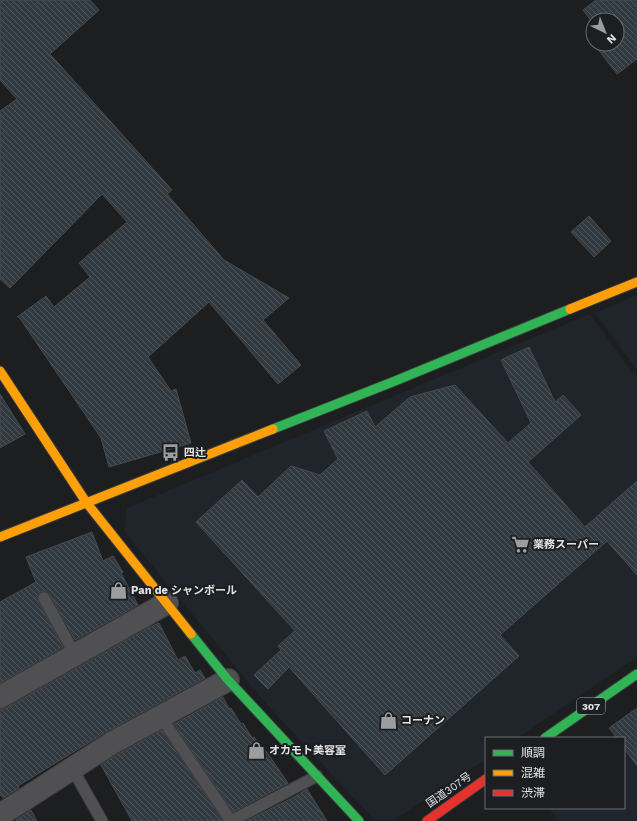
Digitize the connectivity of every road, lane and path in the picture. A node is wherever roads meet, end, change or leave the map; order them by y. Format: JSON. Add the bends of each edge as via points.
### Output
{"nodes":[{"id":1,"x":637,"y":282,"type":"edge"},
{"id":2,"x":0,"y":371,"type":"edge"},
{"id":3,"x":86,"y":502,"type":"junction"},
{"id":4,"x":0,"y":537,"type":"edge"},
{"id":5,"x":44,"y":598,"type":"dead end"},
{"id":6,"x":167,"y":603,"type":"junction"},
{"id":7,"x":75,"y":655,"type":"junction"},
{"id":8,"x":637,"y":674,"type":"edge"},
{"id":9,"x":228,"y":680,"type":"junction"},
{"id":10,"x":0,"y":697,"type":"edge"},
{"id":11,"x":161,"y":717,"type":"junction"},
{"id":12,"x":546,"y":737,"type":"edge"},
{"id":13,"x":72,"y":768,"type":"junction"},
{"id":14,"x":317,"y":776,"type":"junction"},
{"id":15,"x":485,"y":781,"type":"edge"},
{"id":16,"x":0,"y":815,"type":"edge"},
{"id":17,"x":102,"y":821,"type":"edge"},
{"id":18,"x":358,"y":821,"type":"edge"},
{"id":19,"x":427,"y":821,"type":"edge"}],
"edges":[{"from":1,"to":3,"type":"main road","via":[[402,378]]},
{"from":2,"to":3,"type":"main road"},
{"from":3,"to":4,"type":"main road"},
{"from":3,"to":6,"type":"main road"},
{"from":5,"to":7,"type":"lane"},
{"from":6,"to":7,"type":"street"},
{"from":6,"to":9,"type":"main road"},
{"from":7,"to":10,"type":"street"},
{"from":8,"to":12,"type":"main road","number":"307"},
{"from":9,"to":11,"type":"street"},
{"from":9,"to":14,"type":"main road"},
{"from":11,"to":13,"type":"street"},
{"from":11,"to":14,"type":"lane","via":[[231,821]]},
{"from":13,"to":16,"type":"street"},
{"from":13,"to":17,"type":"lane"},
{"from":14,"to":18,"type":"main road"},
{"from":15,"to":19,"type":"main road","name":"国道307号"}]}
